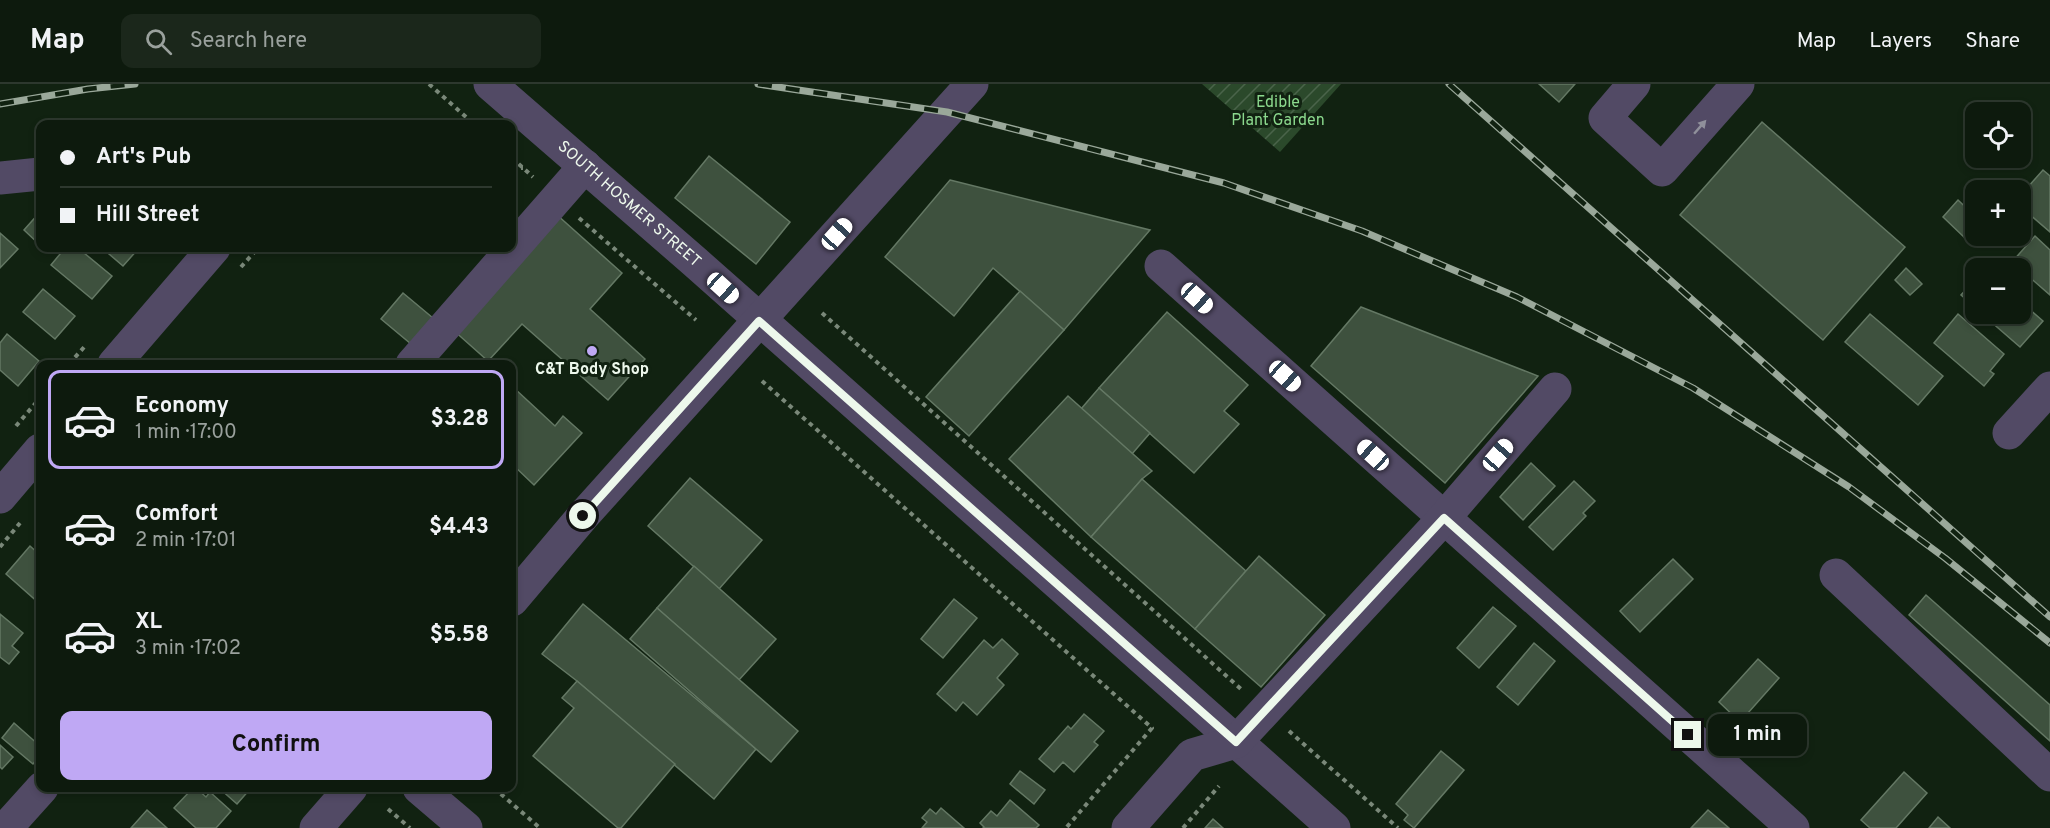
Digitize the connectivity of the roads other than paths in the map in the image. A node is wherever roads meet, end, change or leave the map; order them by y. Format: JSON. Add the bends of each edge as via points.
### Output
{"nodes":[{"id":1,"x":490,"y":84,"type":"edge"},
{"id":2,"x":1634,"y":84,"type":"edge"},
{"id":3,"x":1738,"y":84,"type":"edge"},
{"id":4,"x":968,"y":85,"type":"edge"},
{"id":5,"x":525,"y":131,"type":"edge"},
{"id":6,"x":585,"y":166,"type":"junction"},
{"id":7,"x":36,"y":174,"type":"edge"},
{"id":8,"x":0,"y":178,"type":"edge"},
{"id":9,"x":516,"y":245,"type":"edge"},
{"id":10,"x":211,"y":252,"type":"edge"},
{"id":11,"x":510,"y":252,"type":"edge"},
{"id":12,"x":1161,"y":266,"type":"dead end"},
{"id":13,"x":759,"y":321,"type":"junction"},
{"id":14,"x":117,"y":360,"type":"edge"},
{"id":15,"x":415,"y":360,"type":"edge"},
{"id":16,"x":2050,"y":388,"type":"edge"},
{"id":17,"x":1555,"y":389,"type":"dead end"},
{"id":18,"x":2009,"y":434,"type":"dead end"},
{"id":19,"x":36,"y":455,"type":"edge"},
{"id":20,"x":0,"y":497,"type":"edge"},
{"id":21,"x":1444,"y":518,"type":"junction"},
{"id":22,"x":1836,"y":575,"type":"dead end"},
{"id":23,"x":516,"y":595,"type":"edge"},
{"id":24,"x":1236,"y":742,"type":"junction"},
{"id":25,"x":2050,"y":776,"type":"edge"},
{"id":26,"x":38,"y":792,"type":"edge"},
{"id":27,"x":348,"y":792,"type":"edge"},
{"id":28,"x":424,"y":792,"type":"edge"},
{"id":29,"x":6,"y":828,"type":"edge"},
{"id":30,"x":316,"y":828,"type":"edge"},
{"id":31,"x":466,"y":828,"type":"edge"},
{"id":32,"x":1128,"y":828,"type":"edge"},
{"id":33,"x":1334,"y":828,"type":"edge"},
{"id":34,"x":1793,"y":828,"type":"edge"}],
"edges":[{"from":1,"to":5,"type":"street","name":"SOUTH HOSMER STREET"},
{"from":2,"to":3,"type":"street","one_way":true,"via":[[1605,117],[1662,170]]},
{"from":4,"to":13,"type":"street"},
{"from":5,"to":6,"type":"street","name":"SOUTH HOSMER STREET"},
{"from":6,"to":9,"type":"street"},
{"from":6,"to":13,"type":"street","name":"SOUTH HOSMER STREET"},
{"from":7,"to":8,"type":"street"},
{"from":10,"to":14,"type":"street"},
{"from":11,"to":15,"type":"street"},
{"from":12,"to":21,"type":"street"},
{"from":13,"to":23,"type":"street"},
{"from":13,"to":24,"type":"street","name":"SOUTH HOSMER STREET"},
{"from":16,"to":18,"type":"street"},
{"from":17,"to":21,"type":"street"},
{"from":19,"to":20,"type":"street"},
{"from":21,"to":24,"type":"street"},
{"from":21,"to":34,"type":"street"},
{"from":22,"to":25,"type":"street"},
{"from":24,"to":32,"type":"street","via":[[1192,755]]},
{"from":24,"to":33,"type":"street","name":"SOUTH HOSMER STREET"},
{"from":26,"to":29,"type":"street"},
{"from":27,"to":30,"type":"street"},
{"from":28,"to":31,"type":"street"}]}
